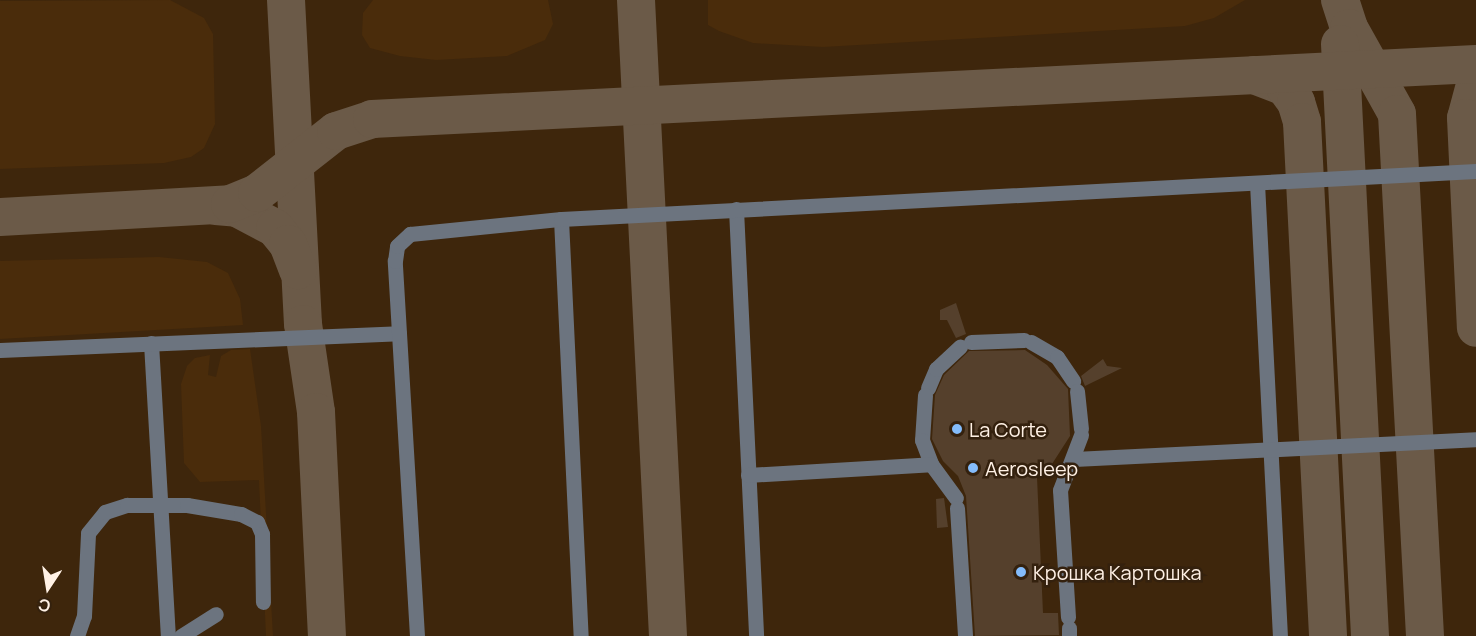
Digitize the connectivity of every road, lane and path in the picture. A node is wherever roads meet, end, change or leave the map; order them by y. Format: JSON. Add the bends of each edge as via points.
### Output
{"nodes":[{"id":1,"x":1476,"y":171,"type":"edge"},
{"id":2,"x":1257,"y":183,"type":"junction"},
{"id":3,"x":736,"y":209,"type":"junction"},
{"id":4,"x":561,"y":219,"type":"junction"},
{"id":5,"x":399,"y":333,"type":"junction"},
{"id":6,"x":152,"y":343,"type":"junction"},
{"id":7,"x":0,"y":350,"type":"edge"},
{"id":8,"x":1476,"y":440,"type":"edge"},
{"id":9,"x":1270,"y":449,"type":"junction"},
{"id":10,"x":1074,"y":459,"type":"junction"},
{"id":11,"x":931,"y":464,"type":"junction"},
{"id":12,"x":748,"y":476,"type":"junction"},
{"id":13,"x":158,"y":504,"type":"junction"},
{"id":14,"x":263,"y":602,"type":"dead end"},
{"id":15,"x":216,"y":614,"type":"dead end"},
{"id":16,"x":1068,"y":627,"type":"edge"},
{"id":17,"x":77,"y":636,"type":"edge"},
{"id":18,"x":168,"y":636,"type":"edge"},
{"id":19,"x":181,"y":636,"type":"edge"},
{"id":20,"x":417,"y":636,"type":"edge"},
{"id":21,"x":581,"y":636,"type":"edge"},
{"id":22,"x":756,"y":636,"type":"edge"},
{"id":23,"x":965,"y":636,"type":"edge"},
{"id":24,"x":1280,"y":636,"type":"edge"}],
"edges":[{"from":1,"to":2,"type":"lane"},
{"from":2,"to":3,"type":"lane"},
{"from":2,"to":9,"type":"lane"},
{"from":3,"to":4,"type":"lane"},
{"from":3,"to":12,"type":"lane"},
{"from":4,"to":5,"type":"lane","via":[[416,232],[405,238],[395,261]]},
{"from":4,"to":21,"type":"lane"},
{"from":5,"to":6,"type":"lane"},
{"from":5,"to":20,"type":"lane"},
{"from":6,"to":7,"type":"lane"},
{"from":6,"to":13,"type":"lane"},
{"from":8,"to":9,"type":"lane"},
{"from":9,"to":10,"type":"lane"},
{"from":9,"to":24,"type":"lane"},
{"from":10,"to":11,"type":"lane","via":[[1081,432],[1075,386],[1057,357],[1028,341],[965,344],[936,369],[920,423]]},
{"from":10,"to":16,"type":"lane","via":[[1060,490]]},
{"from":11,"to":12,"type":"lane"},
{"from":11,"to":23,"type":"lane","via":[[957,503]]},
{"from":12,"to":22,"type":"lane"},
{"from":13,"to":14,"type":"lane","via":[[227,511],[257,522],[262,534]]},
{"from":13,"to":17,"type":"lane","via":[[116,508],[105,513],[88,533],[84,616]]},
{"from":13,"to":18,"type":"lane"},
{"from":15,"to":19,"type":"lane"}]}
